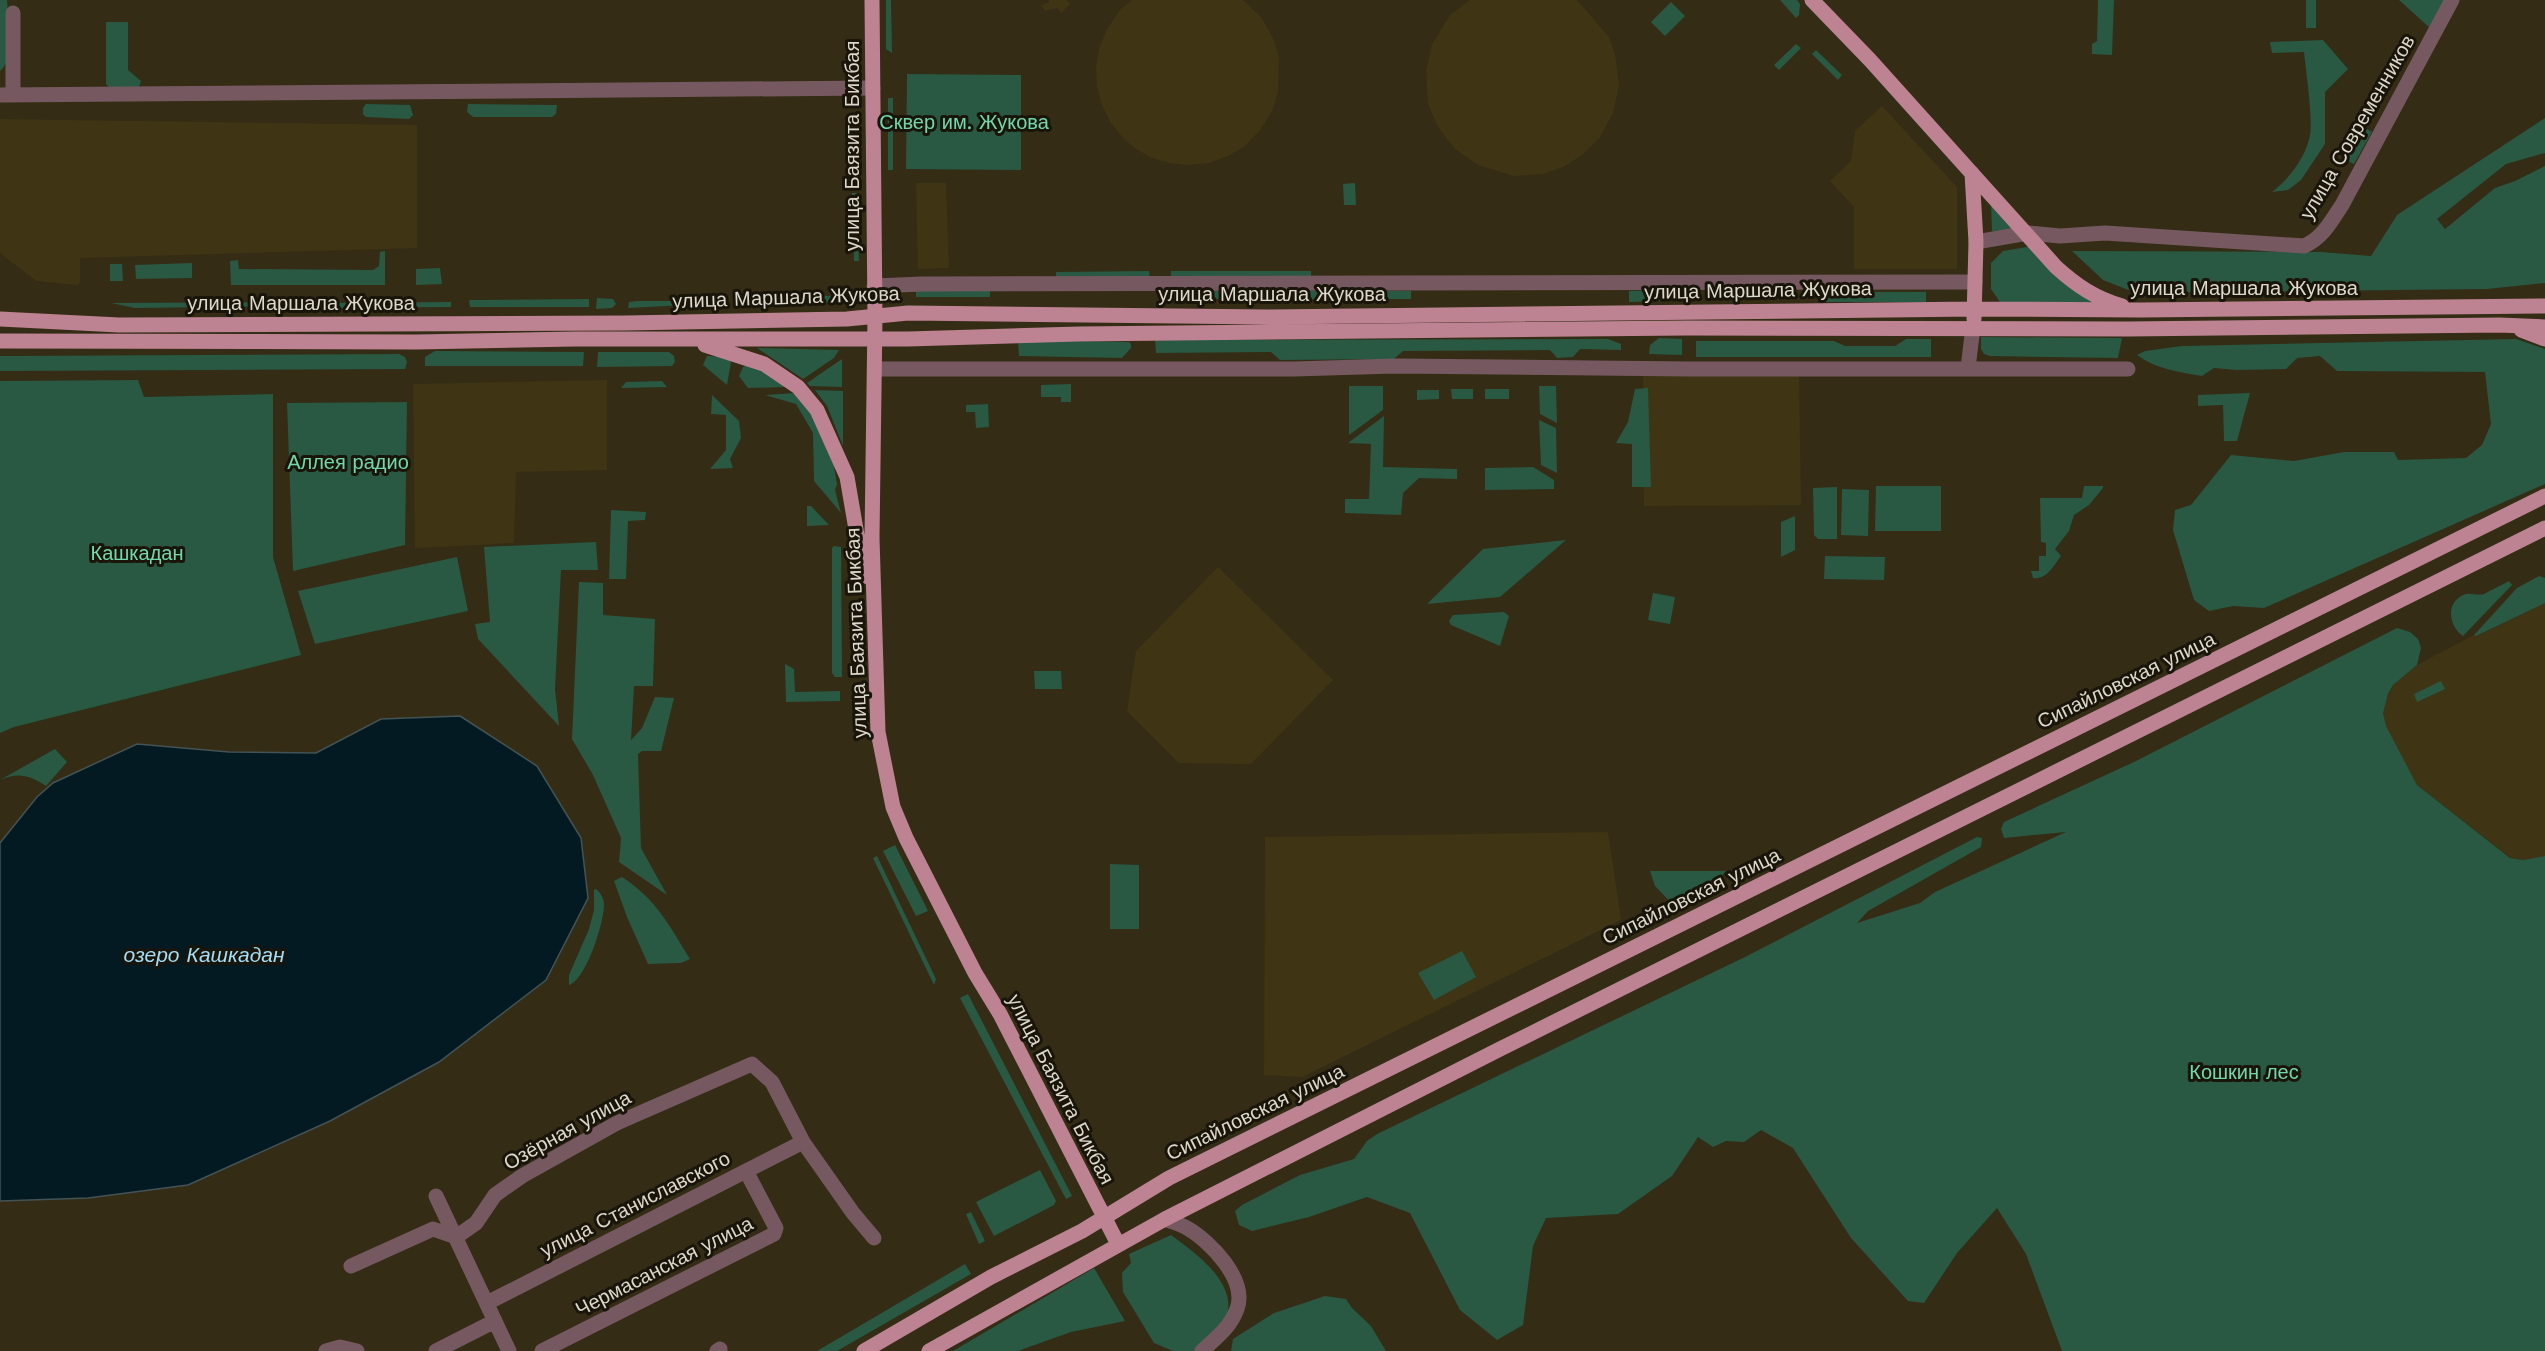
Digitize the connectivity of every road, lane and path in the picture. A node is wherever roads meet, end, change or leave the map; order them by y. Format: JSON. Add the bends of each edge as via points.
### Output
{"nodes":[{"id":1,"x":872,"y":0,"type":"edge"},
{"id":2,"x":1812,"y":0,"type":"edge"},
{"id":3,"x":2452,"y":0,"type":"edge"},
{"id":4,"x":13,"y":13,"type":"dead end"},
{"id":5,"x":873,"y":88,"type":"junction"},
{"id":6,"x":7,"y":95,"type":"edge"},
{"id":7,"x":1972,"y":172,"type":"junction"},
{"id":8,"x":2028,"y":233,"type":"junction"},
{"id":9,"x":1976,"y":242,"type":"junction"},
{"id":10,"x":1975,"y":282,"type":"junction"},
{"id":11,"x":874,"y":286,"type":"junction"},
{"id":12,"x":2545,"y":306,"type":"edge"},
{"id":13,"x":1975,"y":309,"type":"junction"},
{"id":14,"x":2140,"y":310,"type":"junction"},
{"id":15,"x":875,"y":316,"type":"junction"},
{"id":16,"x":0,"y":319,"type":"edge"},
{"id":17,"x":2500,"y":325,"type":"junction"},
{"id":18,"x":1973,"y":327,"type":"junction"},
{"id":19,"x":2545,"y":327,"type":"edge"},
{"id":20,"x":874,"y":338,"type":"junction"},
{"id":21,"x":2545,"y":339,"type":"edge"},
{"id":22,"x":688,"y":340,"type":"junction"},
{"id":23,"x":0,"y":341,"type":"edge"},
{"id":24,"x":1968,"y":368,"type":"junction"},
{"id":25,"x":875,"y":369,"type":"junction"},
{"id":26,"x":2128,"y":369,"type":"dead end"},
{"id":27,"x":2545,"y":496,"type":"edge"},
{"id":28,"x":2545,"y":528,"type":"edge"},
{"id":29,"x":875,"y":600,"type":"junction"},
{"id":30,"x":803,"y":1142,"type":"junction"},
{"id":31,"x":746,"y":1171,"type":"junction"},
{"id":32,"x":436,"y":1196,"type":"dead end"},
{"id":33,"x":1104,"y":1218,"type":"junction"},
{"id":34,"x":1165,"y":1219,"type":"junction"},
{"id":35,"x":456,"y":1237,"type":"junction"},
{"id":36,"x":874,"y":1238,"type":"dead end"},
{"id":37,"x":1118,"y":1244,"type":"junction"},
{"id":38,"x":351,"y":1266,"type":"dead end"},
{"id":39,"x":487,"y":1303,"type":"junction"},
{"id":40,"x":495,"y":1321,"type":"junction"},
{"id":41,"x":326,"y":1351,"type":"edge"},
{"id":42,"x":357,"y":1351,"type":"edge"},
{"id":43,"x":436,"y":1351,"type":"edge"},
{"id":44,"x":509,"y":1351,"type":"edge"},
{"id":45,"x":542,"y":1351,"type":"edge"},
{"id":46,"x":864,"y":1351,"type":"edge"},
{"id":47,"x":929,"y":1351,"type":"edge"},
{"id":48,"x":1202,"y":1351,"type":"edge"}],
"edges":[{"from":1,"to":5,"type":"main road","name":"улица Баязита Бикбая"},
{"from":2,"to":7,"type":"main road"},
{"from":3,"to":8,"type":"street","name":"улица Современников","via":[[2342,205],[2311,243],[2304,246],[2105,233]]},
{"from":4,"to":6,"type":"street"},
{"from":5,"to":6,"type":"street"},
{"from":5,"to":11,"type":"main road","name":"улица Баязита Бикбая"},
{"from":7,"to":8,"type":"main road"},
{"from":7,"to":9,"type":"main road"},
{"from":8,"to":9,"type":"street"},
{"from":8,"to":14,"type":"main road","via":[[2077,286],[2093,296]]},
{"from":9,"to":10,"type":"main road"},
{"from":10,"to":11,"type":"street"},
{"from":10,"to":13,"type":"main road"},
{"from":11,"to":15,"type":"main road","name":"улица Баязита Бикбая"},
{"from":12,"to":14,"type":"main road","name":"улица Маршала Жукова"},
{"from":13,"to":14,"type":"main road","name":"улица Маршала Жукова"},
{"from":13,"to":15,"type":"main road","name":"улица Маршала Жукова","via":[[1268,317],[908,313]]},
{"from":13,"to":18,"type":"main road"},
{"from":15,"to":16,"type":"main road","name":"улица Маршала Жукова","via":[[462,324],[118,325]]},
{"from":15,"to":20,"type":"main road","name":"улица Баязита Бикбая"},
{"from":17,"to":18,"type":"main road","name":"улица Маршала Жукова"},
{"from":17,"to":19,"type":"main road","name":"улица Маршала Жукова"},
{"from":17,"to":21,"type":"main road"},
{"from":18,"to":20,"type":"main road","name":"улица Маршала Жукова"},
{"from":18,"to":24,"type":"street"},
{"from":20,"to":22,"type":"main road","name":"улица Маршала Жукова"},
{"from":20,"to":25,"type":"main road","name":"улица Баязита Бикбая"},
{"from":22,"to":23,"type":"main road","name":"улица Маршала Жукова"},
{"from":22,"to":29,"type":"main road","via":[[764,364],[798,387],[817,410],[847,477],[858,541]]},
{"from":24,"to":25,"type":"street"},
{"from":24,"to":26,"type":"street"},
{"from":25,"to":29,"type":"main road","name":"улица Баязита Бикбая"},
{"from":27,"to":33,"type":"main road","name":"Сипайловская улица","via":[[1179,1174]]},
{"from":28,"to":34,"type":"main road"},
{"from":29,"to":33,"type":"main road","name":"улица Баязита Бикбая","via":[[878,732],[893,807]]},
{"from":30,"to":31,"type":"street","name":"улица Станиславского"},
{"from":30,"to":35,"type":"street","name":"Озёрная улица","via":[[772,1082],[752,1064],[617,1124],[522,1176],[495,1195],[476,1223]]},
{"from":30,"to":36,"type":"street"},
{"from":31,"to":39,"type":"street","name":"улица Станиславского"},
{"from":31,"to":45,"type":"street","name":"Чермасанская улица","via":[[776,1228],[774,1234]]},
{"from":32,"to":35,"type":"street"},
{"from":33,"to":37,"type":"main road","name":"улица Баязита Бикбая"},
{"from":33,"to":46,"type":"main road","name":"Сипайловская улица","via":[[991,1277]]},
{"from":34,"to":37,"type":"main road"},
{"from":34,"to":48,"type":"street","via":[[1188,1228],[1209,1245],[1239,1288],[1230,1324]]},
{"from":35,"to":38,"type":"street","via":[[433,1229]]},
{"from":35,"to":39,"type":"street"},
{"from":37,"to":47,"type":"main road"},
{"from":39,"to":40,"type":"street"},
{"from":40,"to":43,"type":"street"},
{"from":40,"to":44,"type":"street"},
{"from":41,"to":42,"type":"street","via":[[340,1347]]}]}
